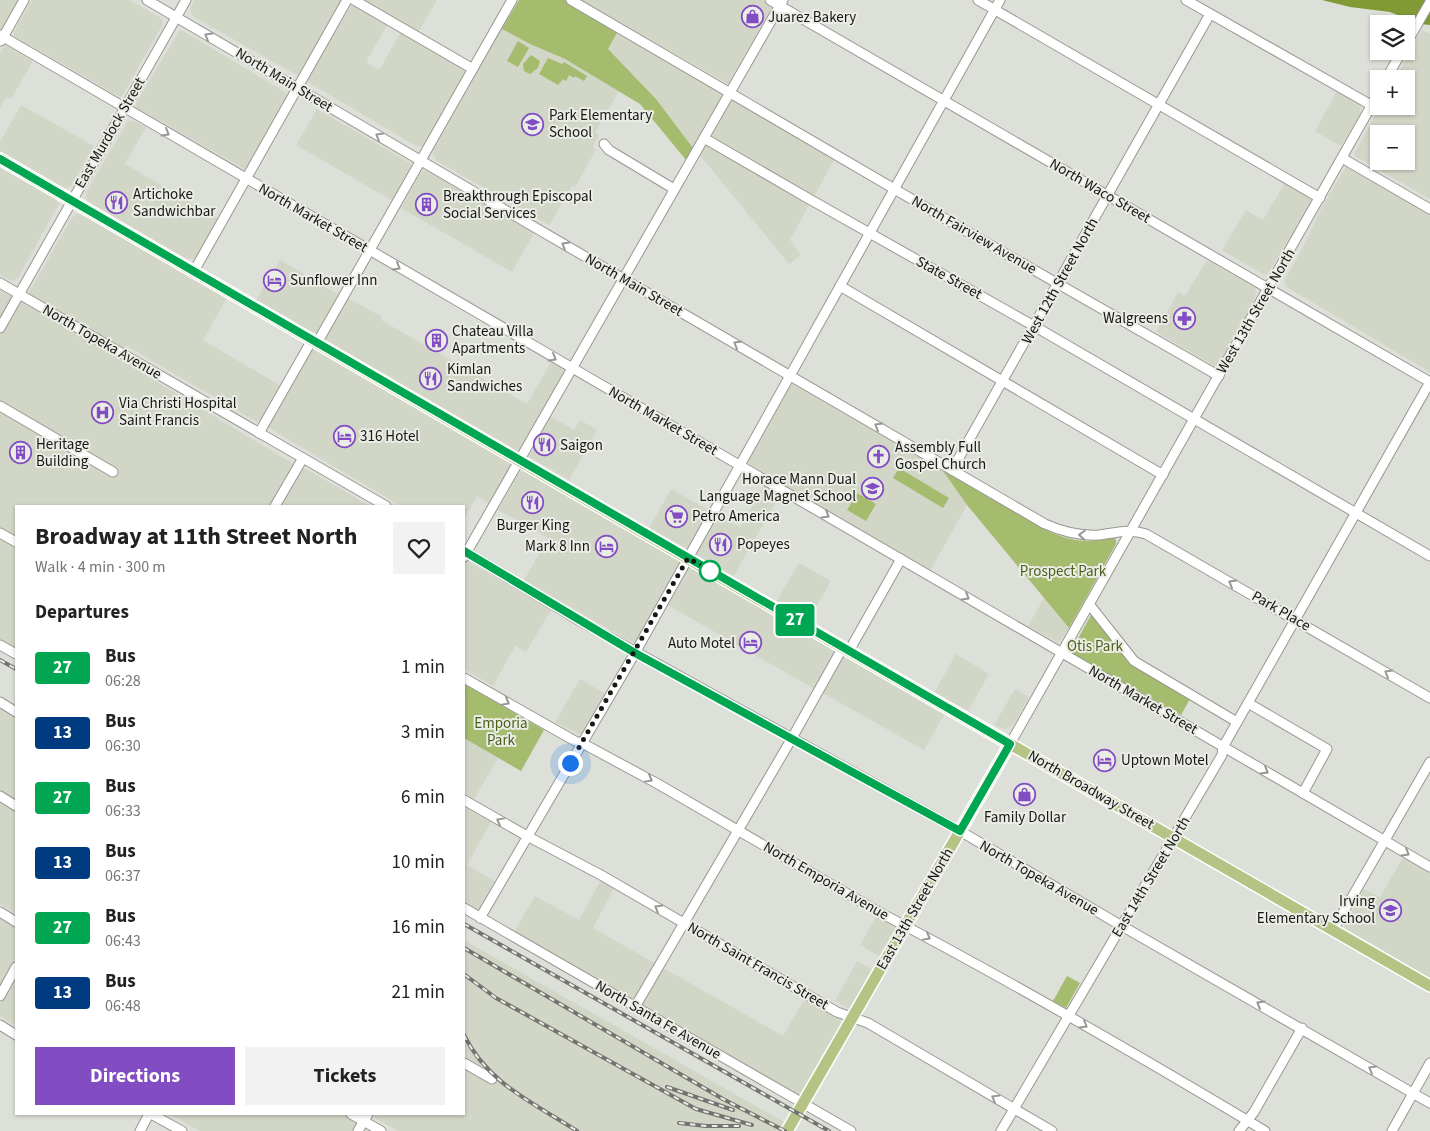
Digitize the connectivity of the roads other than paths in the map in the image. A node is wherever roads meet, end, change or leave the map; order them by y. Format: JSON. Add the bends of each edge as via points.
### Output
{"nodes":[{"id":1,"x":24,"y":0,"type":"edge"},
{"id":2,"x":147,"y":0,"type":"edge"},
{"id":3,"x":186,"y":0,"type":"edge"},
{"id":4,"x":347,"y":0,"type":"edge"},
{"id":5,"x":354,"y":0,"type":"edge"},
{"id":6,"x":512,"y":0,"type":"edge"},
{"id":7,"x":571,"y":0,"type":"edge"},
{"id":8,"x":770,"y":0,"type":"edge"},
{"id":9,"x":978,"y":0,"type":"edge"},
{"id":10,"x":1000,"y":0,"type":"edge"},
{"id":11,"x":1186,"y":0,"type":"edge"},
{"id":12,"x":1430,"y":2,"type":"edge"},
{"id":13,"x":781,"y":3,"type":"edge"},
{"id":14,"x":995,"y":10,"type":"junction"},
{"id":15,"x":1210,"y":14,"type":"junction"},
{"id":16,"x":176,"y":17,"type":"junction"},
{"id":17,"x":1415,"y":29,"type":"edge"},
{"id":18,"x":1,"y":38,"type":"edge"},
{"id":19,"x":473,"y":69,"type":"junction"},
{"id":20,"x":297,"y":87,"type":"junction"},
{"id":21,"x":730,"y":93,"type":"junction"},
{"id":22,"x":944,"y":100,"type":"junction"},
{"id":23,"x":1370,"y":104,"type":"edge"},
{"id":24,"x":1159,"y":105,"type":"junction"},
{"id":25,"x":1370,"y":107,"type":"edge"},
{"id":26,"x":124,"y":108,"type":"junction"},
{"id":27,"x":704,"y":138,"type":"junction"},
{"id":28,"x":604,"y":144,"type":"dead end"},
{"id":29,"x":1342,"y":158,"type":"junction"},
{"id":30,"x":0,"y":159,"type":"edge"},
{"id":31,"x":421,"y":160,"type":"junction"},
{"id":32,"x":245,"y":179,"type":"junction"},
{"id":33,"x":674,"y":189,"type":"junction"},
{"id":34,"x":894,"y":189,"type":"junction"},
{"id":35,"x":1108,"y":195,"type":"junction"},
{"id":36,"x":1320,"y":198,"type":"junction"},
{"id":37,"x":72,"y":201,"type":"junction"},
{"id":38,"x":1430,"y":209,"type":"edge"},
{"id":39,"x":869,"y":233,"type":"junction"},
{"id":40,"x":369,"y":251,"type":"junction"},
{"id":41,"x":194,"y":271,"type":"junction"},
{"id":42,"x":622,"y":278,"type":"junction"},
{"id":43,"x":0,"y":283,"type":"edge"},
{"id":44,"x":1058,"y":284,"type":"junction"},
{"id":45,"x":840,"y":286,"type":"junction"},
{"id":46,"x":1269,"y":288,"type":"junction"},
{"id":47,"x":19,"y":294,"type":"junction"},
{"id":48,"x":1034,"y":326,"type":"junction"},
{"id":49,"x":0,"y":328,"type":"edge"},
{"id":50,"x":314,"y":342,"type":"junction"},
{"id":51,"x":571,"y":368,"type":"junction"},
{"id":52,"x":791,"y":375,"type":"junction"},
{"id":53,"x":1219,"y":376,"type":"junction"},
{"id":54,"x":1003,"y":381,"type":"junction"},
{"id":55,"x":1430,"y":382,"type":"edge"},
{"id":56,"x":0,"y":406,"type":"edge"},
{"id":57,"x":1194,"y":420,"type":"junction"},
{"id":58,"x":259,"y":432,"type":"junction"},
{"id":59,"x":303,"y":458,"type":"junction"},
{"id":60,"x":519,"y":461,"type":"junction"},
{"id":61,"x":739,"y":466,"type":"junction"},
{"id":62,"x":952,"y":470,"type":"junction"},
{"id":63,"x":113,"y":472,"type":"dead end"},
{"id":64,"x":1163,"y":475,"type":"junction"},
{"id":65,"x":276,"y":505,"type":"edge"},
{"id":66,"x":384,"y":505,"type":"edge"},
{"id":67,"x":1356,"y":513,"type":"junction"},
{"id":68,"x":1130,"y":530,"type":"junction"},
{"id":69,"x":0,"y":533,"type":"edge"},
{"id":70,"x":15,"y":541,"type":"edge"},
{"id":71,"x":465,"y":554,"type":"edge"},
{"id":72,"x":1430,"y":556,"type":"edge"},
{"id":73,"x":688,"y":558,"type":"junction"},
{"id":74,"x":901,"y":559,"type":"junction"},
{"id":75,"x":1089,"y":604,"type":"junction"},
{"id":76,"x":1295,"y":619,"type":"junction"},
{"id":77,"x":0,"y":645,"type":"edge"},
{"id":78,"x":846,"y":649,"type":"junction"},
{"id":79,"x":1062,"y":652,"type":"junction"},
{"id":80,"x":15,"y":653,"type":"edge"},
{"id":81,"x":635,"y":653,"type":"junction"},
{"id":82,"x":465,"y":679,"type":"edge"},
{"id":83,"x":1430,"y":698,"type":"edge"},
{"id":84,"x":0,"y":702,"type":"edge"},
{"id":85,"x":1248,"y":703,"type":"junction"},
{"id":86,"x":15,"y":711,"type":"edge"},
{"id":87,"x":1237,"y":722,"type":"junction"},
{"id":88,"x":792,"y":738,"type":"junction"},
{"id":89,"x":582,"y":743,"type":"junction"},
{"id":90,"x":1010,"y":744,"type":"junction"},
{"id":91,"x":1223,"y":747,"type":"junction"},
{"id":92,"x":1430,"y":762,"type":"edge"},
{"id":93,"x":1303,"y":793,"type":"junction"},
{"id":94,"x":0,"y":796,"type":"edge"},
{"id":95,"x":465,"y":801,"type":"edge"},
{"id":96,"x":15,"y":805,"type":"edge"},
{"id":97,"x":737,"y":830,"type":"junction"},
{"id":98,"x":960,"y":831,"type":"junction"},
{"id":99,"x":527,"y":836,"type":"junction"},
{"id":100,"x":1175,"y":838,"type":"junction"},
{"id":101,"x":1385,"y":841,"type":"junction"},
{"id":102,"x":1430,"y":867,"type":"edge"},
{"id":103,"x":465,"y":909,"type":"edge"},
{"id":104,"x":0,"y":912,"type":"edge"},
{"id":105,"x":480,"y":918,"type":"junction"},
{"id":106,"x":15,"y":921,"type":"edge"},
{"id":107,"x":683,"y":922,"type":"junction"},
{"id":108,"x":905,"y":926,"type":"junction"},
{"id":109,"x":1122,"y":926,"type":"junction"},
{"id":110,"x":1333,"y":930,"type":"junction"},
{"id":111,"x":15,"y":970,"type":"edge"},
{"id":112,"x":1430,"y":986,"type":"edge"},
{"id":113,"x":0,"y":996,"type":"edge"},
{"id":114,"x":635,"y":1007,"type":"junction"},
{"id":115,"x":1069,"y":1016,"type":"junction"},
{"id":116,"x":853,"y":1017,"type":"junction"},
{"id":117,"x":0,"y":1026,"type":"edge"},
{"id":118,"x":1302,"y":1028,"type":"junction"},
{"id":119,"x":15,"y":1034,"type":"edge"},
{"id":120,"x":1430,"y":1063,"type":"edge"},
{"id":121,"x":465,"y":1064,"type":"edge"},
{"id":122,"x":492,"y":1079,"type":"dead end"},
{"id":123,"x":1414,"y":1093,"type":"junction"},
{"id":124,"x":1430,"y":1102,"type":"edge"},
{"id":125,"x":803,"y":1103,"type":"junction"},
{"id":126,"x":1014,"y":1109,"type":"junction"},
{"id":127,"x":149,"y":1115,"type":"edge"},
{"id":128,"x":152,"y":1115,"type":"edge"},
{"id":129,"x":366,"y":1117,"type":"edge"},
{"id":130,"x":1248,"y":1120,"type":"junction"},
{"id":131,"x":140,"y":1131,"type":"edge"},
{"id":132,"x":182,"y":1131,"type":"edge"},
{"id":133,"x":358,"y":1131,"type":"edge"},
{"id":134,"x":381,"y":1131,"type":"edge"},
{"id":135,"x":787,"y":1131,"type":"edge"},
{"id":136,"x":852,"y":1131,"type":"edge"},
{"id":137,"x":1001,"y":1131,"type":"edge"},
{"id":138,"x":1052,"y":1131,"type":"edge"},
{"id":139,"x":1239,"y":1131,"type":"edge"},
{"id":140,"x":1265,"y":1131,"type":"edge"},
{"id":141,"x":1392,"y":1131,"type":"edge"}],
"edges":[{"from":1,"to":18,"type":"street"},
{"from":2,"to":16,"type":"street","name":"North Main Street"},
{"from":3,"to":16,"type":"street","name":"East Murdock Street"},
{"from":4,"to":20,"type":"street"},
{"from":5,"to":19,"type":"street"},
{"from":6,"to":19,"type":"street"},
{"from":7,"to":21,"type":"street","name":"North Fairview Avenue"},
{"from":8,"to":13,"type":"street","name":"North Waco Street"},
{"from":9,"to":14,"type":"street"},
{"from":10,"to":14,"type":"street"},
{"from":11,"to":15,"type":"street"},
{"from":12,"to":17,"type":"street"},
{"from":13,"to":21,"type":"street"},
{"from":13,"to":22,"type":"street","name":"North Waco Street"},
{"from":14,"to":22,"type":"street"},
{"from":14,"to":24,"type":"street"},
{"from":15,"to":23,"type":"street"},
{"from":15,"to":24,"type":"street","name":"West 12th Street North"},
{"from":20,"to":16,"type":"street","name":"North Main Street","one_way":true},
{"from":16,"to":26,"type":"street","name":"East Murdock Street"},
{"from":18,"to":26,"type":"street","name":"North Market Street"},
{"from":19,"to":31,"type":"street"},
{"from":31,"to":20,"type":"street","name":"North Main Street","one_way":true},
{"from":20,"to":32,"type":"street"},
{"from":21,"to":27,"type":"street"},
{"from":21,"to":34,"type":"street","name":"North Fairview Avenue"},
{"from":22,"to":34,"type":"street"},
{"from":22,"to":35,"type":"street","name":"North Waco Street"},
{"from":24,"to":35,"type":"street","name":"West 12th Street North"},
{"from":24,"to":36,"type":"street"},
{"from":25,"to":29,"type":"street","name":"West 13th Street North"},
{"from":26,"to":32,"type":"street","name":"North Market Street","one_way":true},
{"from":26,"to":37,"type":"street","name":"East Murdock Street"},
{"from":27,"to":33,"type":"street"},
{"from":27,"to":39,"type":"street","name":"State Street"},
{"from":28,"to":33,"type":"street"},
{"from":29,"to":36,"type":"street","name":"West 13th Street North"},
{"from":29,"to":38,"type":"street"},
{"from":30,"to":37,"type":"main road","name":"North Broadway Street"},
{"from":31,"to":40,"type":"street"},
{"from":42,"to":31,"type":"street","name":"North Main Street","one_way":true},
{"from":32,"to":40,"type":"street","name":"North Market Street"},
{"from":32,"to":41,"type":"street"},
{"from":33,"to":42,"type":"street"},
{"from":34,"to":39,"type":"street"},
{"from":34,"to":44,"type":"street","name":"North Fairview Avenue"},
{"from":35,"to":44,"type":"street","name":"West 12th Street North"},
{"from":35,"to":46,"type":"street","name":"North Waco Street"},
{"from":36,"to":46,"type":"street","name":"West 13th Street North"},
{"from":37,"to":41,"type":"main road","name":"North Broadway Street"},
{"from":37,"to":47,"type":"street","name":"East Murdock Street"},
{"from":39,"to":45,"type":"street"},
{"from":39,"to":48,"type":"street","name":"State Street"},
{"from":40,"to":50,"type":"street"},
{"from":40,"to":51,"type":"street","name":"North Market Street","one_way":true},
{"from":41,"to":50,"type":"main road","name":"North Broadway Street"},
{"from":42,"to":51,"type":"street"},
{"from":52,"to":42,"type":"street","name":"North Main Street","one_way":true},
{"from":43,"to":47,"type":"street","name":"North Topeka Avenue"},
{"from":44,"to":48,"type":"street","name":"West 12th Street North"},
{"from":44,"to":53,"type":"street","name":"North Fairview Avenue"},
{"from":45,"to":52,"type":"street"},
{"from":45,"to":54,"type":"street"},
{"from":46,"to":53,"type":"street","name":"West 13th Street North"},
{"from":46,"to":55,"type":"street","name":"North Waco Street"},
{"from":47,"to":49,"type":"street","name":"East Murdock Street"},
{"from":47,"to":58,"type":"street","name":"North Topeka Avenue"},
{"from":48,"to":54,"type":"street","name":"West 12th Street North"},
{"from":48,"to":57,"type":"street","name":"State Street"},
{"from":50,"to":58,"type":"street"},
{"from":50,"to":60,"type":"main road","name":"North Broadway Street"},
{"from":51,"to":60,"type":"street"},
{"from":51,"to":61,"type":"street","name":"North Market Street"},
{"from":52,"to":61,"type":"street"},
{"from":62,"to":52,"type":"street","name":"North Main Street","one_way":true},
{"from":53,"to":57,"type":"street","name":"West 13th Street North"},
{"from":54,"to":62,"type":"street","name":"West 12th Street North"},
{"from":54,"to":64,"type":"street"},
{"from":55,"to":67,"type":"street","name":"East 14th Street North"},
{"from":56,"to":63,"type":"street"},
{"from":57,"to":64,"type":"street","name":"West 13th Street North"},
{"from":57,"to":67,"type":"street"},
{"from":58,"to":59,"type":"street","name":"North Topeka Avenue"},
{"from":59,"to":65,"type":"street"},
{"from":59,"to":66,"type":"street","name":"North Topeka Avenue"},
{"from":60,"to":71,"type":"street"},
{"from":60,"to":73,"type":"main road","name":"North Broadway Street"},
{"from":61,"to":73,"type":"street"},
{"from":61,"to":74,"type":"street","name":"North Market Street","one_way":true},
{"from":68,"to":62,"type":"street","name":"North Main Street","one_way":true,"via":[[1101,535],[1062,532]]},
{"from":64,"to":68,"type":"street","name":"West 13th Street North"},
{"from":67,"to":72,"type":"street"},
{"from":67,"to":76,"type":"street","name":"East 14th Street North"},
{"from":68,"to":75,"type":"street","name":"East 13th Street North"},
{"from":76,"to":68,"type":"street","name":"Park Place","one_way":true,"via":[[1146,534]]},
{"from":69,"to":70,"type":"street"},
{"from":71,"to":81,"type":"street","name":"North Topeka Avenue"},
{"from":73,"to":78,"type":"main road","name":"North Broadway Street"},
{"from":73,"to":81,"type":"street"},
{"from":74,"to":78,"type":"street"},
{"from":74,"to":79,"type":"street","name":"North Market Street","one_way":true},
{"from":75,"to":79,"type":"street","name":"East 13th Street North"},
{"from":75,"to":87,"type":"street","via":[[1134,661]]},
{"from":83,"to":76,"type":"street","name":"Park Place","one_way":true},
{"from":76,"to":85,"type":"street","name":"East 14th Street North"},
{"from":77,"to":80,"type":"street"},
{"from":78,"to":88,"type":"street"},
{"from":78,"to":90,"type":"main road","name":"North Broadway Street"},
{"from":79,"to":90,"type":"street","name":"East 13th Street North"},
{"from":79,"to":91,"type":"street","name":"North Market Street"},
{"from":81,"to":88,"type":"street","name":"North Topeka Avenue"},
{"from":81,"to":89,"type":"street"},
{"from":82,"to":89,"type":"street","name":"North Emporia Avenue","one_way":true},
{"from":84,"to":86,"type":"street"},
{"from":85,"to":87,"type":"street","name":"East 14th Street North"},
{"from":85,"to":93,"type":"street","via":[[1327,749]]},
{"from":87,"to":91,"type":"street","name":"East 14th Street North"},
{"from":88,"to":97,"type":"street"},
{"from":88,"to":98,"type":"street","name":"North Topeka Avenue"},
{"from":89,"to":97,"type":"street","name":"North Emporia Avenue","one_way":true},
{"from":89,"to":99,"type":"street"},
{"from":90,"to":98,"type":"main road","name":"East 13th Street North"},
{"from":90,"to":100,"type":"main road","name":"North Broadway Street"},
{"from":91,"to":93,"type":"street","name":"North Market Street","one_way":true},
{"from":91,"to":100,"type":"street","name":"East 14th Street North","via":[[1222,755]]},
{"from":92,"to":101,"type":"street"},
{"from":93,"to":101,"type":"street","name":"North Market Street"},
{"from":94,"to":96,"type":"street"},
{"from":99,"to":95,"type":"street","name":"North Saint Francis Street","one_way":true},
{"from":97,"to":107,"type":"street"},
{"from":97,"to":108,"type":"street","name":"North Emporia Avenue"},
{"from":98,"to":108,"type":"main road","name":"East 13th Street North"},
{"from":98,"to":109,"type":"street","name":"North Topeka Avenue"},
{"from":99,"to":105,"type":"street"},
{"from":107,"to":99,"type":"street","name":"North Saint Francis Street","one_way":true},
{"from":100,"to":109,"type":"street","name":"East 14th Street North"},
{"from":100,"to":110,"type":"main road","name":"North Broadway Street"},
{"from":101,"to":102,"type":"street","name":"North Market Street","one_way":true},
{"from":101,"to":110,"type":"street"},
{"from":103,"to":105,"type":"street","name":"North Santa Fe Avenue"},
{"from":104,"to":106,"type":"street"},
{"from":105,"to":114,"type":"street","name":"North Santa Fe Avenue"},
{"from":107,"to":114,"type":"street"},
{"from":107,"to":116,"type":"street","name":"North Saint Francis Street","via":[[838,1012]]},
{"from":108,"to":115,"type":"street","name":"North Emporia Avenue","one_way":true},
{"from":108,"to":116,"type":"main road","name":"East 13th Street North"},
{"from":109,"to":115,"type":"street","name":"East 14th Street North"},
{"from":118,"to":109,"type":"street","name":"North Topeka Avenue","one_way":true},
{"from":110,"to":112,"type":"main road","name":"North Broadway Street"},
{"from":111,"to":113,"type":"street"},
{"from":114,"to":125,"type":"street","name":"North Santa Fe Avenue"},
{"from":115,"to":126,"type":"street","name":"East 14th Street North"},
{"from":115,"to":130,"type":"street","name":"North Emporia Avenue","one_way":true},
{"from":116,"to":125,"type":"main road","name":"East 13th Street North"},
{"from":126,"to":116,"type":"street","name":"North Saint Francis Street","one_way":true},
{"from":117,"to":119,"type":"street"},
{"from":123,"to":118,"type":"street","name":"North Topeka Avenue","one_way":true},
{"from":118,"to":130,"type":"street"},
{"from":120,"to":123,"type":"street"},
{"from":121,"to":122,"type":"street"},
{"from":123,"to":124,"type":"street","name":"North Topeka Avenue"},
{"from":123,"to":141,"type":"street"},
{"from":125,"to":135,"type":"main road","name":"East 13th Street North"},
{"from":125,"to":136,"type":"street","name":"North Santa Fe Avenue"},
{"from":126,"to":137,"type":"street","name":"East 14th Street North"},
{"from":126,"to":138,"type":"street","name":"North Saint Francis Street"},
{"from":127,"to":131,"type":"street"},
{"from":128,"to":132,"type":"street"},
{"from":129,"to":133,"type":"street"},
{"from":129,"to":134,"type":"street"},
{"from":130,"to":139,"type":"street"},
{"from":130,"to":140,"type":"street","name":"North Emporia Avenue"}]}
